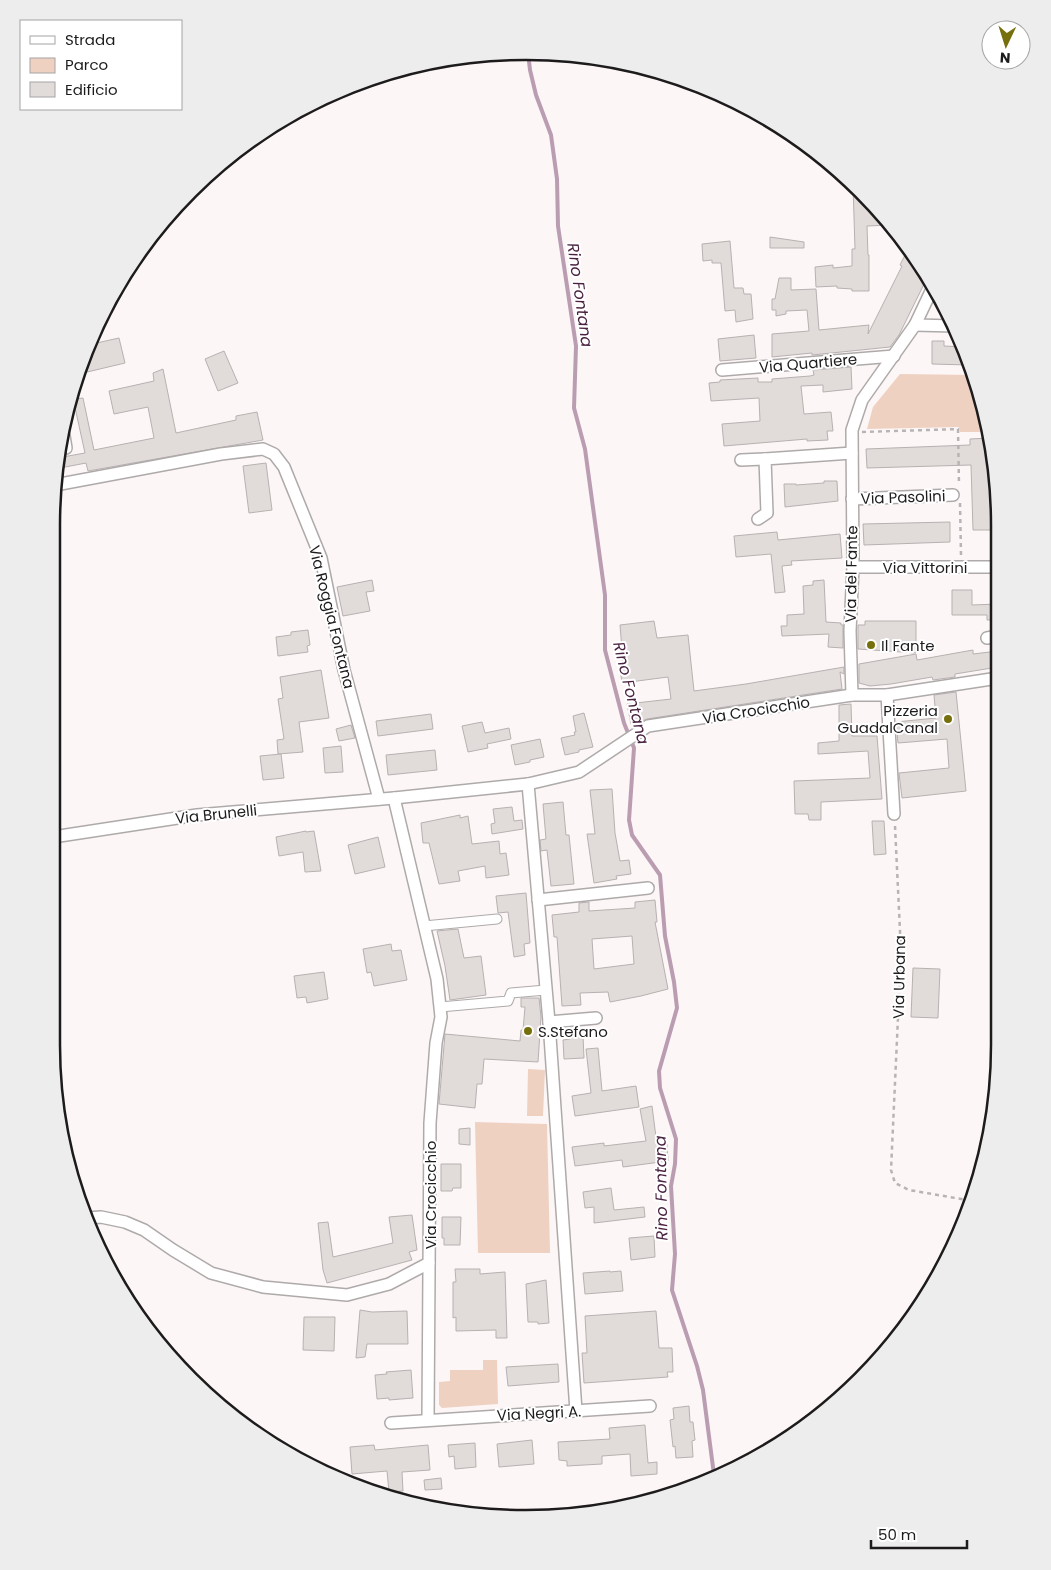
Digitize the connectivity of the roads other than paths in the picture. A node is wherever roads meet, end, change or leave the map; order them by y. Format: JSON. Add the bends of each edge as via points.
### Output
{"nodes":[{"id":1,"x":930,"y":294,"type":"edge"},
{"id":2,"x":915,"y":325,"type":"junction"},
{"id":3,"x":946,"y":326,"type":"edge"},
{"id":4,"x":894,"y":356,"type":"junction"},
{"id":5,"x":722,"y":370,"type":"dead end"},
{"id":6,"x":852,"y":453,"type":"junction"},
{"id":7,"x":765,"y":459,"type":"junction"},
{"id":8,"x":741,"y":460,"type":"dead end"},
{"id":9,"x":62,"y":484,"type":"edge"},
{"id":10,"x":957,"y":494,"type":"road end"},
{"id":11,"x":852,"y":498,"type":"junction"},
{"id":12,"x":758,"y":519,"type":"dead end"},
{"id":13,"x":853,"y":567,"type":"junction"},
{"id":14,"x":991,"y":567,"type":"edge"},
{"id":15,"x":991,"y":679,"type":"edge"},
{"id":16,"x":852,"y":695,"type":"junction"},
{"id":17,"x":887,"y":695,"type":"junction"},
{"id":18,"x":528,"y":784,"type":"junction"},
{"id":19,"x":394,"y":798,"type":"junction"},
{"id":20,"x":379,"y":799,"type":"junction"},
{"id":21,"x":894,"y":814,"type":"road end"},
{"id":22,"x":60,"y":836,"type":"edge"},
{"id":23,"x":648,"y":888,"type":"dead end"},
{"id":24,"x":538,"y":900,"type":"junction"},
{"id":25,"x":497,"y":919,"type":"dead end"},
{"id":26,"x":424,"y":926,"type":"junction"},
{"id":27,"x":546,"y":990,"type":"junction"},
{"id":28,"x":440,"y":1007,"type":"junction"},
{"id":29,"x":596,"y":1018,"type":"dead end"},
{"id":30,"x":549,"y":1022,"type":"junction"},
{"id":31,"x":93,"y":1218,"type":"edge"},
{"id":32,"x":429,"y":1264,"type":"junction"},
{"id":33,"x":650,"y":1406,"type":"dead end"},
{"id":34,"x":576,"y":1410,"type":"junction"},
{"id":35,"x":428,"y":1419,"type":"junction"},
{"id":36,"x":391,"y":1422,"type":"dead end"}],
"edges":[{"from":1,"to":2,"type":"street","name":"Via del Fante"},
{"from":2,"to":3,"type":"street"},
{"from":2,"to":4,"type":"street","name":"Via del Fante"},
{"from":4,"to":5,"type":"street","name":"Via Quartiere"},
{"from":4,"to":6,"type":"street","name":"Via del Fante","via":[[862,400],[852,432]]},
{"from":6,"to":7,"type":"street"},
{"from":6,"to":11,"type":"street","name":"Via del Fante"},
{"from":7,"to":8,"type":"street"},
{"from":7,"to":12,"type":"street","via":[[767,513]]},
{"from":9,"to":20,"type":"street","name":"Via Roggia Fontana","via":[[221,454],[263,449],[274,454],[284,467],[321,558],[344,670]]},
{"from":10,"to":11,"type":"street","name":"Via Pasolini"},
{"from":11,"to":13,"type":"street","name":"Via del Fante"},
{"from":13,"to":14,"type":"street","name":"Via Vittorini"},
{"from":13,"to":16,"type":"street","name":"Via del Fante"},
{"from":15,"to":17,"type":"street","name":"Via Crocicchio"},
{"from":16,"to":17,"type":"street","name":"Via Crocicchio"},
{"from":16,"to":18,"type":"street","name":"Via Crocicchio","via":[[648,726],[579,772]]},
{"from":17,"to":21,"type":"street"},
{"from":18,"to":19,"type":"street","name":"Via Crocicchio"},
{"from":18,"to":24,"type":"street"},
{"from":19,"to":20,"type":"street","name":"Via Crocicchio"},
{"from":19,"to":26,"type":"street","name":"Via Crocicchio"},
{"from":20,"to":22,"type":"street","name":"Via Brunelli","via":[[197,815]]},
{"from":23,"to":24,"type":"street"},
{"from":24,"to":27,"type":"street"},
{"from":25,"to":26,"type":"street"},
{"from":26,"to":28,"type":"street","name":"Via Crocicchio"},
{"from":27,"to":28,"type":"street","via":[[511,993],[508,1001]]},
{"from":27,"to":30,"type":"street"},
{"from":28,"to":32,"type":"street","name":"Via Crocicchio","via":[[430,1123]]},
{"from":29,"to":30,"type":"street"},
{"from":30,"to":34,"type":"street"},
{"from":31,"to":32,"type":"street","name":"Via Crocicchio","via":[[125,1222],[144,1230],[211,1273],[264,1287],[346,1295],[389,1284]]},
{"from":32,"to":35,"type":"street"},
{"from":33,"to":34,"type":"street","name":"Via Negri A."},
{"from":34,"to":35,"type":"street","name":"Via Negri A."},
{"from":35,"to":36,"type":"street","name":"Via Negri A."}]}
